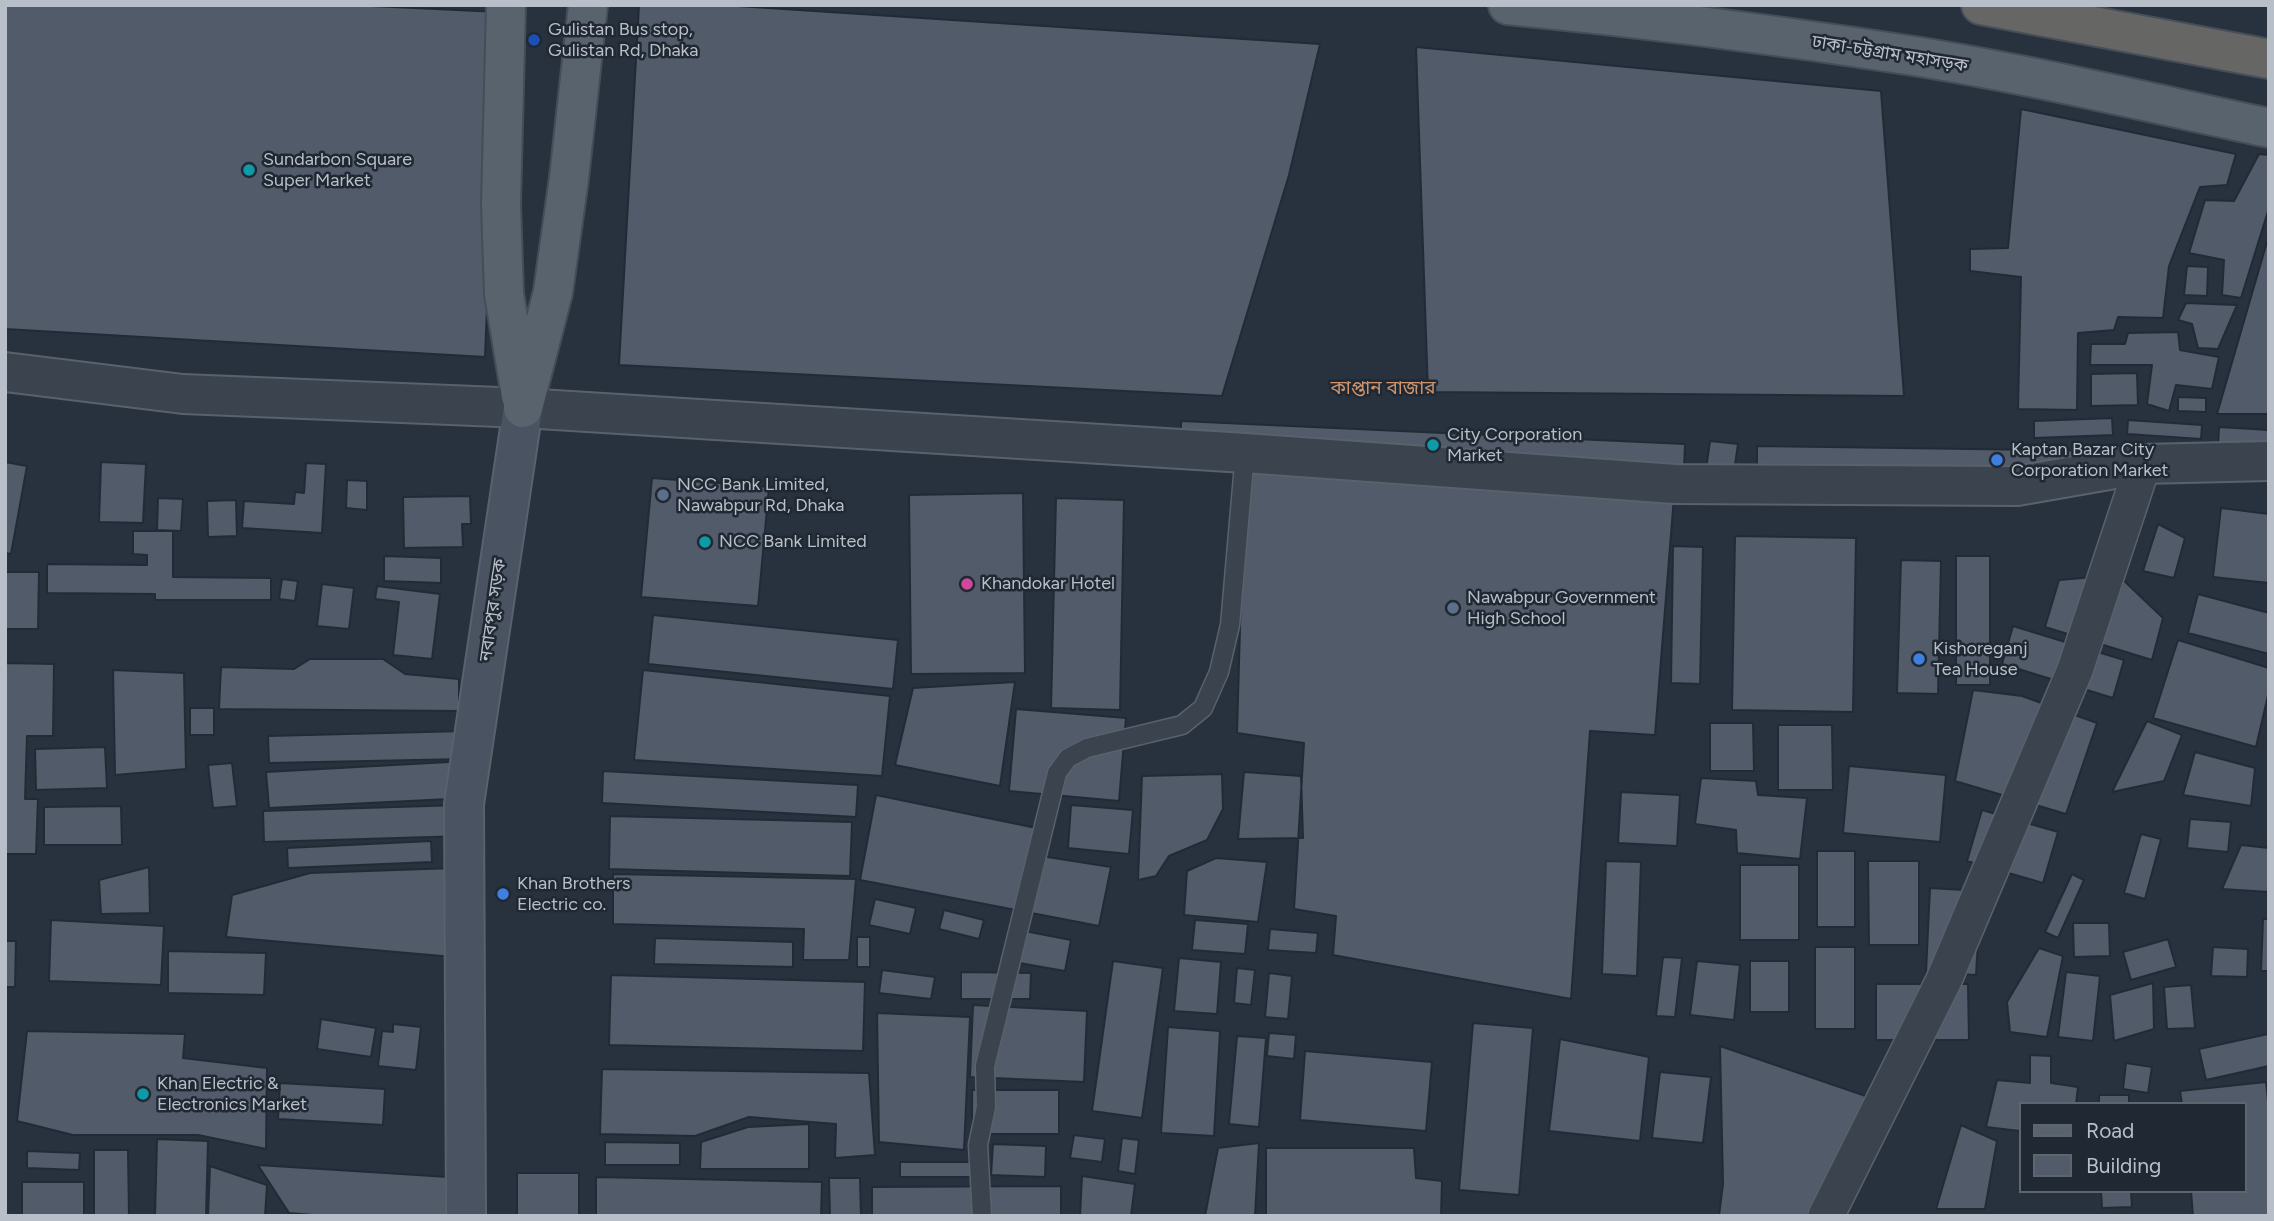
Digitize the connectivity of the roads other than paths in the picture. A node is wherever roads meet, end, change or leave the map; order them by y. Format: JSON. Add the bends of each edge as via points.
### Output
{"nodes":[{"id":1,"x":506,"y":5,"type":"edge"},
{"id":2,"x":588,"y":5,"type":"edge"},
{"id":3,"x":1508,"y":5,"type":"edge"},
{"id":4,"x":1981,"y":5,"type":"edge"},
{"id":5,"x":2269,"y":59,"type":"edge"},
{"id":6,"x":2269,"y":128,"type":"edge"},
{"id":7,"x":5,"y":372,"type":"edge"},
{"id":8,"x":523,"y":408,"type":"junction"},
{"id":9,"x":1245,"y":453,"type":"junction"},
{"id":10,"x":2269,"y":461,"type":"edge"},
{"id":11,"x":2143,"y":464,"type":"junction"},
{"id":12,"x":466,"y":1216,"type":"edge"},
{"id":13,"x":982,"y":1216,"type":"edge"},
{"id":14,"x":1826,"y":1216,"type":"edge"}],
"edges":[{"from":1,"to":8,"type":"main road","name":"নবাবপুর সড়ক","via":[[501,204],[504,294]]},
{"from":2,"to":8,"type":"main road","via":[[553,292]]},
{"from":3,"to":6,"type":"main road","name":"ঢাকা-চট্টগ্রাম মহাসড়ক","via":[[1653,19],[1916,56]]},
{"from":4,"to":5,"type":"highway"},
{"from":7,"to":8,"type":"street","via":[[183,394]]},
{"from":8,"to":9,"type":"street"},
{"from":8,"to":12,"type":"main road","name":"নবাবপুর সড়ক","via":[[464,804]]},
{"from":9,"to":11,"type":"street","via":[[1675,484],[2017,486]]},
{"from":9,"to":13,"type":"lane","via":[[1230,625],[1219,672],[1203,708],[1182,726],[1087,748],[1068,758],[1057,773],[985,1066],[986,1107],[978,1144]]},
{"from":10,"to":11,"type":"street"},
{"from":11,"to":14,"type":"street","via":[[2075,670],[1943,982]]}]}
